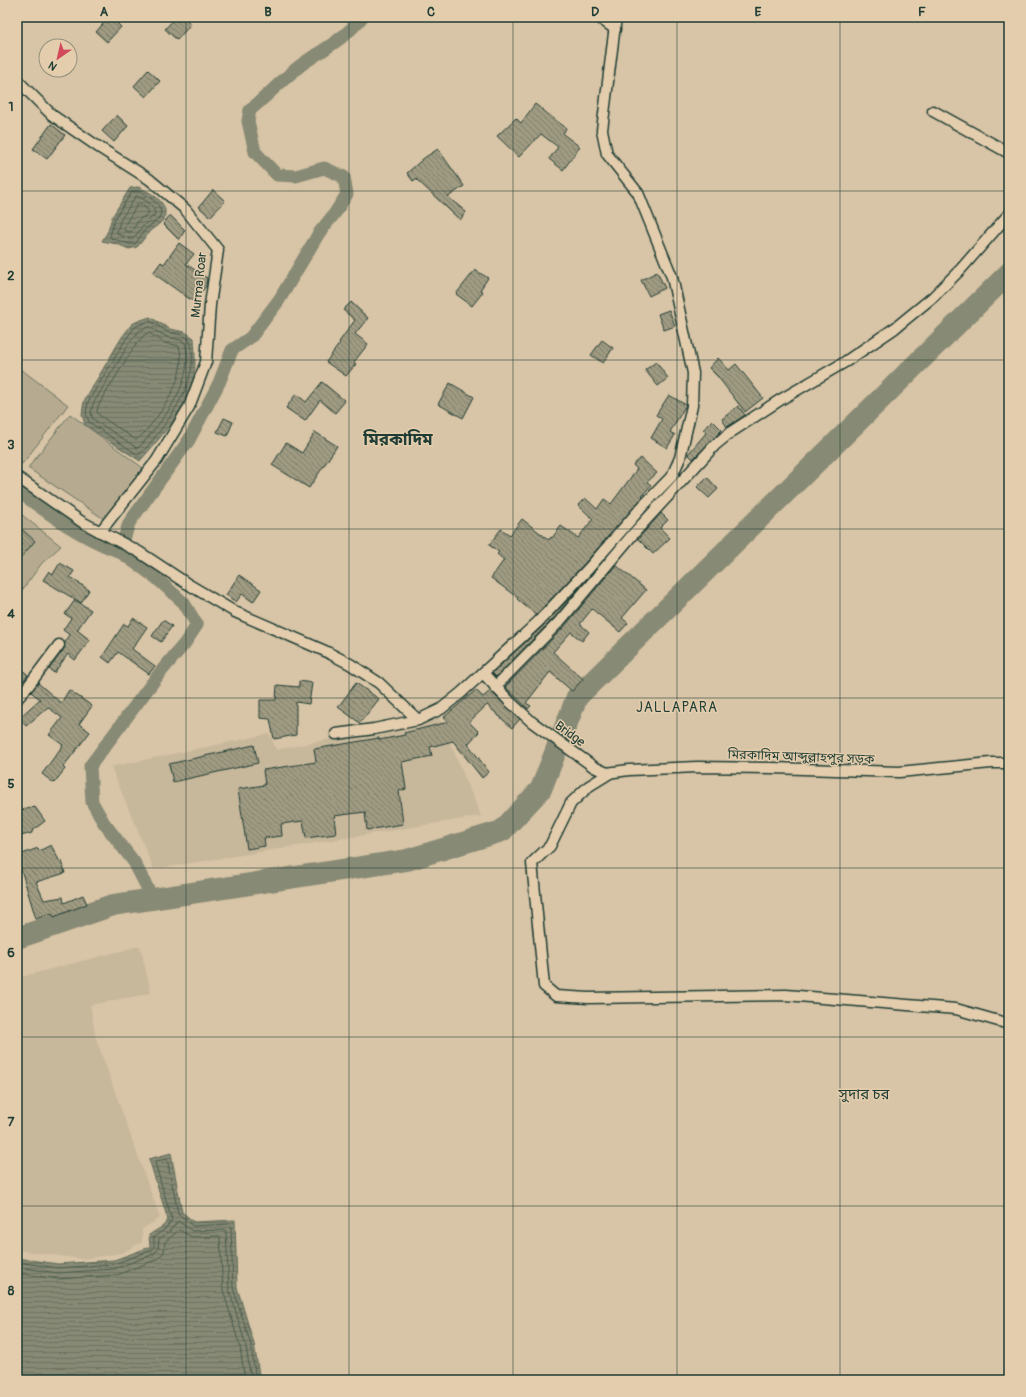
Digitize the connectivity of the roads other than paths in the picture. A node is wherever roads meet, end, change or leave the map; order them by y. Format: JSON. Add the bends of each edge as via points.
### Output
{"nodes":[{"id":1,"x":598,"y":17,"type":"edge"},
{"id":2,"x":616,"y":17,"type":"edge"},
{"id":3,"x":615,"y":29,"type":"junction"},
{"id":4,"x":17,"y":80,"type":"edge"},
{"id":5,"x":933,"y":111,"type":"dead end"},
{"id":6,"x":1009,"y":153,"type":"edge"},
{"id":7,"x":1009,"y":214,"type":"edge"},
{"id":8,"x":17,"y":477,"type":"edge"},
{"id":9,"x":100,"y":532,"type":"junction"},
{"id":10,"x":59,"y":645,"type":"dead end"},
{"id":11,"x":483,"y":673,"type":"junction"},
{"id":12,"x":495,"y":687,"type":"junction"},
{"id":13,"x":17,"y":699,"type":"edge"},
{"id":14,"x":418,"y":720,"type":"junction"},
{"id":15,"x":336,"y":734,"type":"dead end"},
{"id":16,"x":1009,"y":764,"type":"edge"},
{"id":17,"x":594,"y":767,"type":"joint"},
{"id":18,"x":610,"y":773,"type":"junction"},
{"id":19,"x":1009,"y":1024,"type":"edge"}],
"edges":[{"from":1,"to":3,"type":"street"},
{"from":2,"to":3,"type":"street"},
{"from":3,"to":11,"type":"street","via":[[602,130],[607,154],[638,193],[672,277],[694,373],[692,406],[680,458],[672,476],[538,622]]},
{"from":4,"to":9,"type":"street","name":"Murma Roar","via":[[52,115],[149,179],[185,209],[218,250],[210,305],[206,362],[189,407],[157,460]]},
{"from":5,"to":6,"type":"street"},
{"from":7,"to":12,"type":"street","via":[[933,297],[895,328],[731,432],[715,446],[634,533],[559,622]]},
{"from":8,"to":9,"type":"street"},
{"from":9,"to":14,"type":"street","via":[[139,552],[235,612],[350,664],[379,683]]},
{"from":10,"to":13,"type":"street"},
{"from":11,"to":12,"type":"street","name":"Bridge"},
{"from":11,"to":14,"type":"street","via":[[441,709]]},
{"from":12,"to":17,"type":"street","name":"Bridge","via":[[532,722]]},
{"from":14,"to":15,"type":"street"},
{"from":16,"to":18,"type":"street","name":"মিরকাদিম আব্দুল্লাহপুর সড়ক","via":[[991,763],[899,772],[697,767]]},
{"from":17,"to":18,"type":"street","name":"মিরকাদিম আব্দুল্লাহপুর সড়ক"},
{"from":18,"to":19,"type":"street","via":[[589,786],[571,803],[550,846],[532,863],[544,986],[556,996],[588,998],[786,995],[956,1009]]}]}
